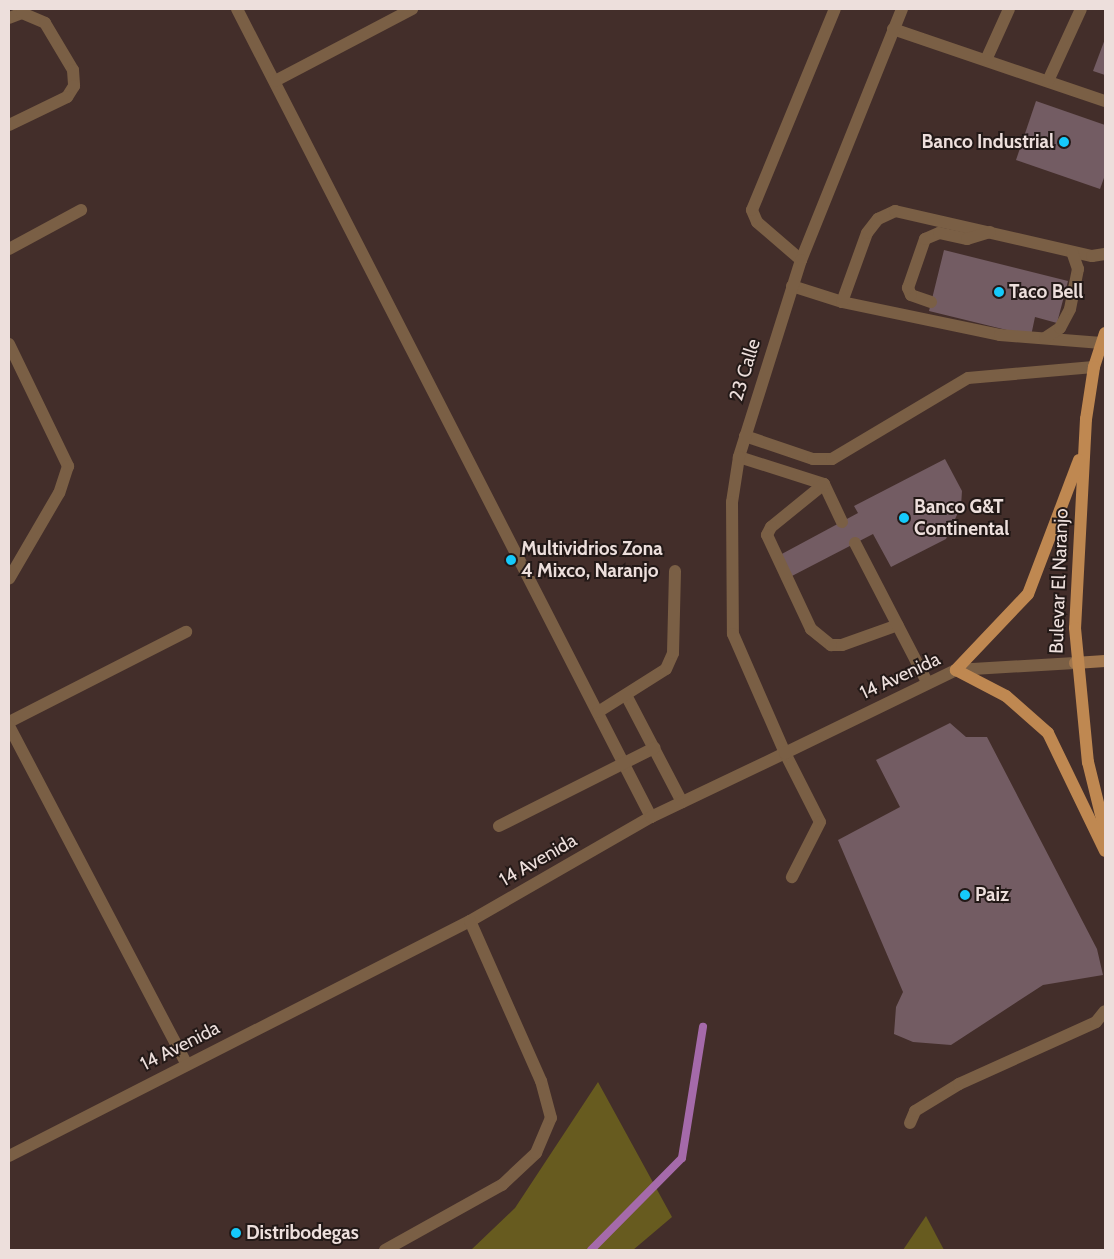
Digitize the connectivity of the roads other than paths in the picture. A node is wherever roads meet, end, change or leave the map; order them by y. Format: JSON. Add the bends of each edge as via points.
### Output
{"nodes":[{"id":1,"x":237,"y":9,"type":"edge"},
{"id":2,"x":412,"y":9,"type":"edge"},
{"id":3,"x":835,"y":9,"type":"edge"},
{"id":4,"x":902,"y":9,"type":"edge"},
{"id":5,"x":1009,"y":9,"type":"edge"},
{"id":6,"x":1081,"y":9,"type":"edge"},
{"id":7,"x":9,"y":18,"type":"edge"},
{"id":8,"x":892,"y":29,"type":"junction"},
{"id":9,"x":986,"y":60,"type":"junction"},
{"id":10,"x":275,"y":81,"type":"junction"},
{"id":11,"x":1048,"y":81,"type":"junction"},
{"id":12,"x":1105,"y":101,"type":"edge"},
{"id":13,"x":9,"y":125,"type":"edge"},
{"id":14,"x":82,"y":210,"type":"dead end"},
{"id":15,"x":992,"y":232,"type":"junction"},
{"id":16,"x":9,"y":249,"type":"edge"},
{"id":17,"x":1072,"y":252,"type":"junction"},
{"id":18,"x":1105,"y":254,"type":"edge"},
{"id":19,"x":801,"y":260,"type":"junction"},
{"id":20,"x":792,"y":286,"type":"junction"},
{"id":21,"x":842,"y":302,"type":"junction"},
{"id":22,"x":931,"y":302,"type":"dead end"},
{"id":23,"x":986,"y":326,"type":"dead end"},
{"id":24,"x":1000,"y":335,"type":"junction"},
{"id":25,"x":1045,"y":338,"type":"junction"},
{"id":26,"x":1104,"y":338,"type":"edge"},
{"id":27,"x":9,"y":344,"type":"edge"},
{"id":28,"x":1094,"y":367,"type":"junction"},
{"id":29,"x":745,"y":436,"type":"junction"},
{"id":30,"x":1083,"y":448,"type":"junction"},
{"id":31,"x":739,"y":457,"type":"junction"},
{"id":32,"x":824,"y":484,"type":"junction"},
{"id":33,"x":842,"y":522,"type":"dead end"},
{"id":34,"x":855,"y":543,"type":"dead end"},
{"id":35,"x":675,"y":571,"type":"dead end"},
{"id":36,"x":9,"y":580,"type":"edge"},
{"id":37,"x":898,"y":625,"type":"junction"},
{"id":38,"x":186,"y":632,"type":"dead end"},
{"id":39,"x":1105,"y":661,"type":"edge"},
{"id":40,"x":1075,"y":663,"type":"junction"},
{"id":41,"x":956,"y":670,"type":"junction"},
{"id":42,"x":927,"y":682,"type":"junction"},
{"id":43,"x":626,"y":695,"type":"junction"},
{"id":44,"x":598,"y":712,"type":"junction"},
{"id":45,"x":9,"y":724,"type":"edge"},
{"id":46,"x":654,"y":748,"type":"junction"},
{"id":47,"x":785,"y":753,"type":"junction"},
{"id":48,"x":622,"y":764,"type":"junction"},
{"id":49,"x":682,"y":802,"type":"junction"},
{"id":50,"x":651,"y":817,"type":"junction"},
{"id":51,"x":499,"y":826,"type":"dead end"},
{"id":52,"x":1105,"y":831,"type":"edge"},
{"id":53,"x":1105,"y":850,"type":"edge"},
{"id":54,"x":792,"y":877,"type":"dead end"},
{"id":55,"x":470,"y":921,"type":"junction"},
{"id":56,"x":1105,"y":1011,"type":"edge"},
{"id":57,"x":1101,"y":1022,"type":"edge"},
{"id":58,"x":186,"y":1063,"type":"junction"},
{"id":59,"x":910,"y":1123,"type":"dead end"},
{"id":60,"x":9,"y":1156,"type":"edge"},
{"id":61,"x":385,"y":1250,"type":"edge"}],
"edges":[{"from":1,"to":10,"type":"street"},
{"from":2,"to":10,"type":"street"},
{"from":3,"to":19,"type":"street","via":[[752,210],[757,222]]},
{"from":4,"to":8,"type":"street","name":"23 Calle"},
{"from":5,"to":9,"type":"street"},
{"from":6,"to":11,"type":"street"},
{"from":7,"to":13,"type":"street","via":[[22,13],[45,23],[73,70],[74,86],[67,97]]},
{"from":8,"to":9,"type":"street"},
{"from":8,"to":19,"type":"street","name":"23 Calle"},
{"from":9,"to":11,"type":"street"},
{"from":10,"to":44,"type":"street"},
{"from":11,"to":12,"type":"street"},
{"from":14,"to":16,"type":"street"},
{"from":15,"to":17,"type":"street"},
{"from":15,"to":21,"type":"street","via":[[904,210],[886,214],[867,233]]},
{"from":15,"to":22,"type":"street","via":[[967,239],[939,233],[924,239],[908,288],[911,295]]},
{"from":17,"to":18,"type":"street","via":[[1092,256]]},
{"from":17,"to":25,"type":"street","via":[[1078,269],[1070,309],[1060,328]]},
{"from":19,"to":20,"type":"street","name":"23 Calle"},
{"from":20,"to":21,"type":"street"},
{"from":20,"to":29,"type":"street","name":"23 Calle"},
{"from":21,"to":24,"type":"street"},
{"from":23,"to":24,"type":"street"},
{"from":24,"to":25,"type":"street"},
{"from":25,"to":26,"type":"street"},
{"from":26,"to":28,"type":"main road","name":"Bulevar El Naranjo"},
{"from":27,"to":36,"type":"street","via":[[68,466],[59,493]]},
{"from":28,"to":29,"type":"street","via":[[968,378],[832,459],[813,459]]},
{"from":28,"to":30,"type":"main road","name":"Bulevar El Naranjo"},
{"from":29,"to":31,"type":"street","name":"23 Calle"},
{"from":30,"to":40,"type":"main road","name":"Bulevar El Naranjo"},
{"from":30,"to":41,"type":"main road","via":[[1035,581]]},
{"from":31,"to":32,"type":"street"},
{"from":31,"to":47,"type":"street","name":"23 Calle","via":[[732,502],[733,634]]},
{"from":32,"to":33,"type":"street"},
{"from":32,"to":37,"type":"street","via":[[771,527],[767,536],[811,629],[821,640],[836,645]]},
{"from":34,"to":37,"type":"street"},
{"from":35,"to":43,"type":"street","via":[[673,653],[666,670]]},
{"from":37,"to":42,"type":"street"},
{"from":38,"to":45,"type":"street"},
{"from":39,"to":40,"type":"street","name":"14 Avenida"},
{"from":40,"to":41,"type":"street","name":"14 Avenida"},
{"from":40,"to":52,"type":"main road","name":"Bulevar El Naranjo","via":[[1088,762]]},
{"from":41,"to":42,"type":"street","name":"14 Avenida"},
{"from":41,"to":53,"type":"main road","via":[[1006,696],[1048,733]]},
{"from":42,"to":47,"type":"street","name":"14 Avenida"},
{"from":43,"to":44,"type":"street"},
{"from":43,"to":46,"type":"street"},
{"from":44,"to":48,"type":"street"},
{"from":45,"to":58,"type":"street"},
{"from":46,"to":48,"type":"street"},
{"from":46,"to":49,"type":"street"},
{"from":47,"to":49,"type":"street","name":"14 Avenida"},
{"from":47,"to":54,"type":"street","name":"23 Calle","via":[[820,822]]},
{"from":48,"to":50,"type":"street"},
{"from":48,"to":51,"type":"street"},
{"from":49,"to":50,"type":"street","name":"14 Avenida"},
{"from":50,"to":55,"type":"street","name":"14 Avenida"},
{"from":55,"to":58,"type":"street","name":"14 Avenida"},
{"from":55,"to":61,"type":"street","via":[[541,1081],[551,1118],[536,1153],[502,1185]]},
{"from":56,"to":57,"type":"street"},
{"from":57,"to":59,"type":"street","via":[[959,1084],[915,1111]]},
{"from":58,"to":60,"type":"street","name":"14 Avenida"}]}
